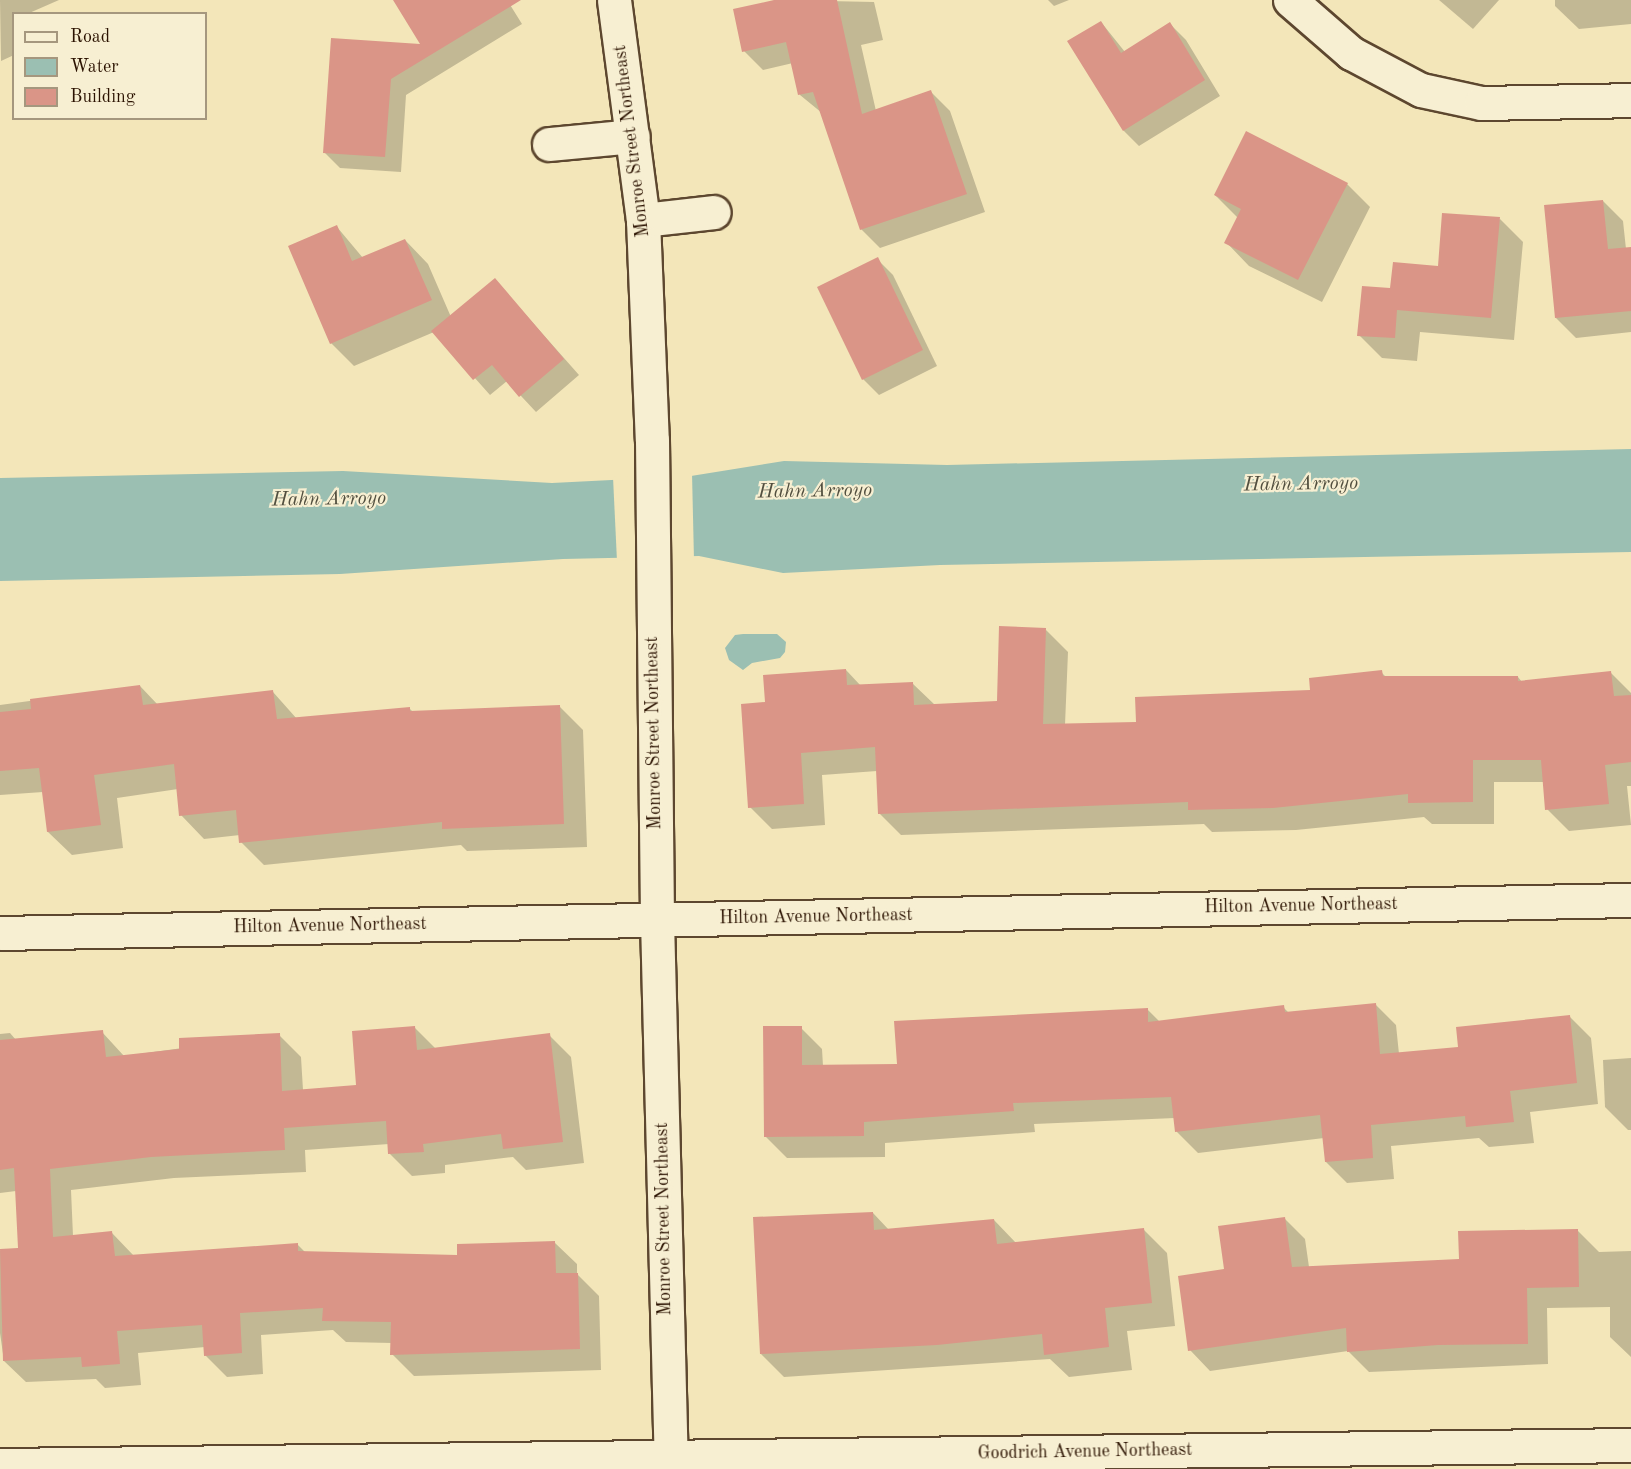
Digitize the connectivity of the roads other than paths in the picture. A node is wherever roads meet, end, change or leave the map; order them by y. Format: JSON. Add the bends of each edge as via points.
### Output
{"nodes":[{"id":1,"x":614,"y":0,"type":"edge"},
{"id":2,"x":1290,"y":0,"type":"edge"},
{"id":3,"x":1631,"y":100,"type":"edge"},
{"id":4,"x":633,"y":136,"type":"junction"},
{"id":5,"x":549,"y":144,"type":"dead end"},
{"id":6,"x":714,"y":212,"type":"dead end"},
{"id":7,"x":644,"y":219,"type":"junction"},
{"id":8,"x":1631,"y":900,"type":"edge"},
{"id":9,"x":657,"y":920,"type":"junction"},
{"id":10,"x":0,"y":933,"type":"edge"},
{"id":11,"x":1631,"y":1445,"type":"edge"},
{"id":12,"x":671,"y":1463,"type":"edge"},
{"id":13,"x":0,"y":1465,"type":"edge"}],
"edges":[{"from":1,"to":4,"type":"street","name":"Monroe Street Northeast"},
{"from":2,"to":3,"type":"street","via":[[1351,53],[1421,90],[1481,103]]},
{"from":4,"to":5,"type":"street"},
{"from":4,"to":7,"type":"street","name":"Monroe Street Northeast"},
{"from":6,"to":7,"type":"street"},
{"from":7,"to":9,"type":"street","name":"Monroe Street Northeast"},
{"from":8,"to":9,"type":"street","name":"Hilton Avenue Northeast"},
{"from":9,"to":10,"type":"street","name":"Hilton Avenue Northeast"},
{"from":9,"to":12,"type":"street","name":"Monroe Street Northeast"},
{"from":11,"to":12,"type":"street","name":"Goodrich Avenue Northeast"},
{"from":12,"to":13,"type":"street","name":"Goodrich Avenue Northeast"}]}
